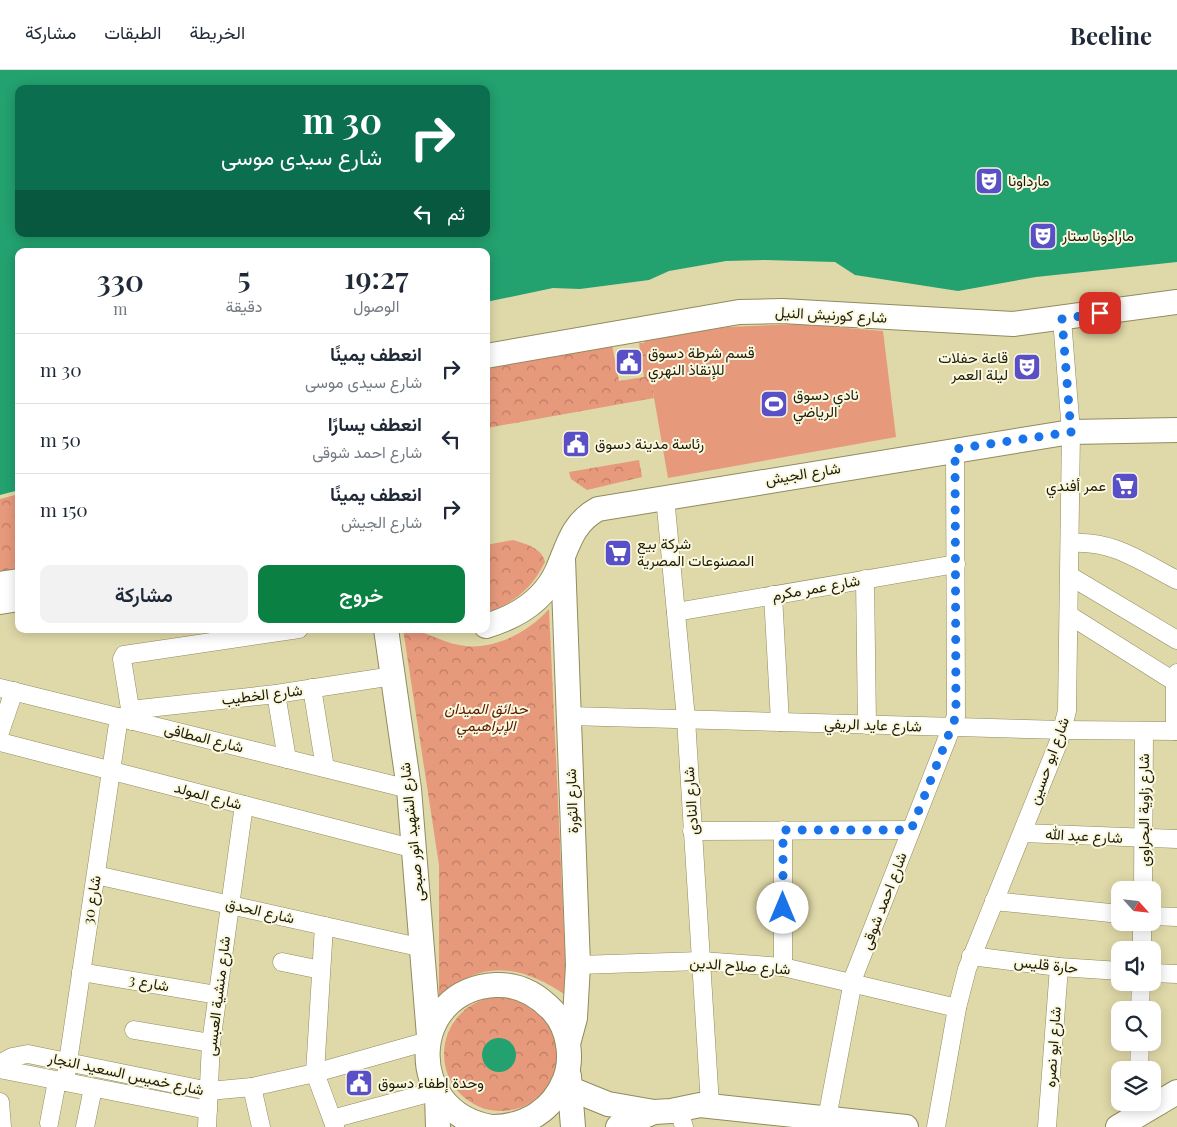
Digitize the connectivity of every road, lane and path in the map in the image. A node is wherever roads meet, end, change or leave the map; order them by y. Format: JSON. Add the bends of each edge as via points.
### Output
{"nodes":[{"id":1,"x":1177,"y":302,"type":"edge"},
{"id":2,"x":1062,"y":319,"type":"junction"},
{"id":3,"x":490,"y":355,"type":"edge"},
{"id":4,"x":1177,"y":430,"type":"edge"},
{"id":5,"x":1071,"y":432,"type":"junction"},
{"id":6,"x":955,"y":449,"type":"junction"},
{"id":7,"x":665,"y":497,"type":"junction"},
{"id":8,"x":1070,"y":543,"type":"junction"},
{"id":9,"x":563,"y":556,"type":"junction"},
{"id":10,"x":956,"y":564,"type":"junction"},
{"id":11,"x":1070,"y":576,"type":"junction"},
{"id":12,"x":865,"y":579,"type":"junction"},
{"id":13,"x":1177,"y":580,"type":"edge"},
{"id":14,"x":15,"y":582,"type":"edge"},
{"id":15,"x":0,"y":584,"type":"edge"},
{"id":16,"x":773,"y":595,"type":"junction"},
{"id":17,"x":15,"y":600,"type":"edge"},
{"id":18,"x":0,"y":602,"type":"edge"},
{"id":19,"x":676,"y":612,"type":"junction"},
{"id":20,"x":1069,"y":615,"type":"junction"},
{"id":21,"x":490,"y":625,"type":"edge"},
{"id":22,"x":271,"y":633,"type":"edge"},
{"id":23,"x":387,"y":633,"type":"edge"},
{"id":24,"x":1177,"y":640,"type":"edge"},
{"id":25,"x":394,"y":676,"type":"junction"},
{"id":26,"x":1176,"y":677,"type":"edge"},
{"id":27,"x":312,"y":688,"type":"junction"},
{"id":28,"x":7,"y":690,"type":"edge"},
{"id":29,"x":276,"y":694,"type":"junction"},
{"id":30,"x":127,"y":716,"type":"junction"},
{"id":31,"x":569,"y":716,"type":"junction"},
{"id":32,"x":686,"y":719,"type":"junction"},
{"id":33,"x":780,"y":722,"type":"junction"},
{"id":34,"x":867,"y":724,"type":"junction"},
{"id":35,"x":953,"y":727,"type":"junction"},
{"id":36,"x":1063,"y":730,"type":"junction"},
{"id":37,"x":1144,"y":731,"type":"junction"},
{"id":38,"x":1176,"y":731,"type":"edge"},
{"id":39,"x":0,"y":732,"type":"edge"},
{"id":40,"x":0,"y":742,"type":"edge"},
{"id":41,"x":287,"y":759,"type":"junction"},
{"id":42,"x":325,"y":768,"type":"junction"},
{"id":43,"x":112,"y":770,"type":"junction"},
{"id":44,"x":409,"y":789,"type":"junction"},
{"id":45,"x":244,"y":805,"type":"junction"},
{"id":46,"x":692,"y":830,"type":"junction"},
{"id":47,"x":783,"y":830,"type":"junction"},
{"id":48,"x":911,"y":830,"type":"junction"},
{"id":49,"x":1022,"y":833,"type":"junction"},
{"id":50,"x":1144,"y":839,"type":"junction"},
{"id":51,"x":1177,"y":840,"type":"edge"},
{"id":52,"x":415,"y":849,"type":"junction"},
{"id":53,"x":96,"y":875,"type":"junction"},
{"id":54,"x":1143,"y":881,"type":"edge"},
{"id":55,"x":994,"y":901,"type":"junction"},
{"id":56,"x":229,"y":904,"type":"junction"},
{"id":57,"x":1111,"y":913,"type":"edge"},
{"id":58,"x":1161,"y":916,"type":"edge"},
{"id":59,"x":1177,"y":917,"type":"edge"},
{"id":60,"x":324,"y":926,"type":"junction"},
{"id":61,"x":423,"y":948,"type":"junction"},
{"id":62,"x":971,"y":956,"type":"junction"},
{"id":63,"x":701,"y":961,"type":"junction"},
{"id":64,"x":282,"y":962,"type":"dead end"},
{"id":65,"x":578,"y":965,"type":"junction"},
{"id":66,"x":782,"y":967,"type":"junction"},
{"id":67,"x":1059,"y":967,"type":"junction"},
{"id":68,"x":321,"y":970,"type":"junction"},
{"id":69,"x":1111,"y":970,"type":"edge"},
{"id":70,"x":81,"y":972,"type":"junction"},
{"id":71,"x":1161,"y":973,"type":"edge"},
{"id":72,"x":1177,"y":974,"type":"edge"},
{"id":73,"x":852,"y":983,"type":"junction"},
{"id":74,"x":217,"y":994,"type":"junction"},
{"id":75,"x":957,"y":1008,"type":"junction"},
{"id":76,"x":134,"y":1030,"type":"dead end"},
{"id":77,"x":429,"y":1038,"type":"junction"},
{"id":78,"x":211,"y":1043,"type":"junction"},
{"id":79,"x":68,"y":1061,"type":"junction"},
{"id":80,"x":0,"y":1064,"type":"edge"},
{"id":81,"x":569,"y":1066,"type":"junction"},
{"id":82,"x":0,"y":1069,"type":"edge"},
{"id":83,"x":315,"y":1073,"type":"junction"},
{"id":84,"x":61,"y":1082,"type":"junction"},
{"id":85,"x":252,"y":1087,"type":"junction"},
{"id":86,"x":92,"y":1088,"type":"junction"},
{"id":87,"x":209,"y":1091,"type":"junction"},
{"id":88,"x":1177,"y":1092,"type":"edge"},
{"id":89,"x":436,"y":1093,"type":"junction"},
{"id":90,"x":710,"y":1105,"type":"junction"},
{"id":91,"x":654,"y":1112,"type":"junction"},
{"id":92,"x":682,"y":1118,"type":"edge"},
{"id":93,"x":827,"y":1118,"type":"junction"},
{"id":94,"x":1134,"y":1118,"type":"edge"},
{"id":95,"x":208,"y":1119,"type":"edge"},
{"id":96,"x":797,"y":1121,"type":"edge"},
{"id":97,"x":49,"y":1123,"type":"dead end"},
{"id":98,"x":334,"y":1123,"type":"edge"},
{"id":99,"x":86,"y":1127,"type":"edge"},
{"id":100,"x":261,"y":1127,"type":"edge"},
{"id":101,"x":438,"y":1127,"type":"edge"},
{"id":102,"x":493,"y":1127,"type":"edge"},
{"id":103,"x":573,"y":1127,"type":"edge"},
{"id":104,"x":618,"y":1127,"type":"edge"},
{"id":105,"x":906,"y":1127,"type":"edge"},
{"id":106,"x":936,"y":1127,"type":"edge"},
{"id":107,"x":1047,"y":1127,"type":"edge"}],
"edges":[{"from":1,"to":2,"type":"street","name":"شارع كورنيش النيل"},
{"from":2,"to":3,"type":"street","name":"شارع كورنيش النيل","via":[[989,324],[782,311],[739,312]]},
{"from":2,"to":5,"type":"street","name":"شارع ابو حسين"},
{"from":4,"to":5,"type":"street","name":"شارع الجيش"},
{"from":5,"to":6,"type":"street","name":"شارع الجيش"},
{"from":5,"to":8,"type":"street","name":"شارع ابو حسين"},
{"from":6,"to":7,"type":"street","name":"شارع الجيش"},
{"from":6,"to":10,"type":"street","name":"شارع احمد شوقى"},
{"from":7,"to":9,"type":"street","name":"شارع الجيش","via":[[609,506],[588,514],[574,528]]},
{"from":7,"to":19,"type":"street","name":"شارع النادى"},
{"from":8,"to":11,"type":"street","name":"شارع ابو حسين"},
{"from":8,"to":13,"type":"street","via":[[1106,545]]},
{"from":9,"to":21,"type":"street","name":"شارع الجيش","via":[[551,581],[534,602]]},
{"from":9,"to":31,"type":"street","name":"شارع الثورة"},
{"from":10,"to":12,"type":"street","name":"شارع عمر مكرم"},
{"from":10,"to":35,"type":"street","name":"شارع احمد شوقى","via":[[957,705]]},
{"from":11,"to":20,"type":"street","name":"شارع ابو حسين"},
{"from":11,"to":24,"type":"street"},
{"from":12,"to":16,"type":"street","name":"شارع عمر مكرم"},
{"from":12,"to":34,"type":"street"},
{"from":14,"to":15,"type":"street"},
{"from":16,"to":19,"type":"street","name":"شارع عمر مكرم"},
{"from":16,"to":33,"type":"street"},
{"from":17,"to":18,"type":"street"},
{"from":19,"to":32,"type":"street","name":"شارع النادى"},
{"from":20,"to":26,"type":"street"},
{"from":20,"to":36,"type":"street","name":"شارع ابو حسين","via":[[1068,700]]},
{"from":22,"to":30,"type":"street","name":"شارع 30","via":[[124,654]]},
{"from":23,"to":25,"type":"street","name":"شارع الشهيد انور صبحى"},
{"from":25,"to":27,"type":"street","name":"شارع الخطيب"},
{"from":25,"to":44,"type":"street","name":"شارع الشهيد انور صبحى"},
{"from":26,"to":38,"type":"street"},
{"from":27,"to":29,"type":"street","name":"شارع الخطيب"},
{"from":27,"to":42,"type":"street"},
{"from":28,"to":30,"type":"street","name":"شارع المطافى"},
{"from":28,"to":39,"type":"street"},
{"from":29,"to":30,"type":"street","name":"شارع الخطيب"},
{"from":29,"to":41,"type":"street"},
{"from":30,"to":41,"type":"street","name":"شارع المطافى"},
{"from":30,"to":43,"type":"street","name":"شارع 30"},
{"from":31,"to":32,"type":"street","name":"شارع عايد الريفي"},
{"from":31,"to":65,"type":"street","name":"شارع الثورة"},
{"from":32,"to":33,"type":"street","name":"شارع عايد الريفي"},
{"from":32,"to":46,"type":"street","name":"شارع النادى"},
{"from":33,"to":34,"type":"street","name":"شارع عايد الريفي"},
{"from":34,"to":35,"type":"street","name":"شارع عايد الريفي"},
{"from":35,"to":36,"type":"street","name":"شارع عايد الريفي"},
{"from":35,"to":48,"type":"street","name":"شارع احمد شوقى"},
{"from":36,"to":37,"type":"street","name":"شارع عايد الريفي"},
{"from":36,"to":49,"type":"street","name":"شارع ابو حسين"},
{"from":37,"to":38,"type":"street","name":"شارع عايد الريفي"},
{"from":37,"to":50,"type":"street","name":"شارع زاوية البحراوى"},
{"from":40,"to":43,"type":"street","name":"شارع المولد"},
{"from":41,"to":42,"type":"street","name":"شارع المطافى"},
{"from":42,"to":44,"type":"street","name":"شارع المطافى"},
{"from":43,"to":45,"type":"street","name":"شارع المولد"},
{"from":43,"to":53,"type":"street","name":"شارع 30"},
{"from":44,"to":52,"type":"street","name":"شارع الشهيد انور صبحى"},
{"from":45,"to":52,"type":"street","name":"شارع المولد"},
{"from":45,"to":56,"type":"street","name":"شارع منشية العبسى"},
{"from":46,"to":47,"type":"street"},
{"from":46,"to":63,"type":"street","name":"شارع النادى"},
{"from":47,"to":48,"type":"street"},
{"from":47,"to":66,"type":"street"},
{"from":48,"to":73,"type":"street","name":"شارع احمد شوقى"},
{"from":49,"to":50,"type":"street","name":"شارع عبد الله"},
{"from":49,"to":55,"type":"street","name":"شارع ابو حسين"},
{"from":50,"to":51,"type":"street","name":"شارع عبد الله"},
{"from":50,"to":54,"type":"street","name":"شارع زاوية البحراوى"},
{"from":52,"to":61,"type":"street","name":"شارع الشهيد انور صبحى"},
{"from":53,"to":56,"type":"street","name":"شارع الحدق"},
{"from":53,"to":70,"type":"street","name":"شارع 30"},
{"from":55,"to":57,"type":"street"},
{"from":55,"to":62,"type":"street","name":"شارع ابو حسين"},
{"from":56,"to":60,"type":"street","name":"شارع الحدق"},
{"from":56,"to":74,"type":"street","name":"شارع منشية العبسى"},
{"from":58,"to":59,"type":"street"},
{"from":60,"to":61,"type":"street","name":"شارع الحدق"},
{"from":60,"to":68,"type":"street"},
{"from":61,"to":77,"type":"street","name":"شارع الشهيد انور صبحى"},
{"from":62,"to":67,"type":"street","name":"حارة قليس"},
{"from":62,"to":75,"type":"street","name":"شارع ابو حسين"},
{"from":63,"to":65,"type":"street","name":"شارع صلاح الدين"},
{"from":63,"to":66,"type":"street","name":"شارع صلاح الدين"},
{"from":63,"to":90,"type":"street","name":"شارع النادى"},
{"from":64,"to":68,"type":"street"},
{"from":65,"to":81,"type":"street","name":"شارع الثورة"},
{"from":66,"to":73,"type":"street","name":"شارع صلاح الدين"},
{"from":67,"to":69,"type":"street","name":"حارة قليس"},
{"from":67,"to":107,"type":"street","name":"شارع ابو نصره"},
{"from":68,"to":83,"type":"street"},
{"from":70,"to":74,"type":"street","name":"شارع 3"},
{"from":70,"to":79,"type":"street","name":"شارع 30"},
{"from":71,"to":72,"type":"street"},
{"from":73,"to":75,"type":"street","name":"شارع صلاح الدين"},
{"from":73,"to":93,"type":"street","name":"شارع احمد شوقى"},
{"from":74,"to":78,"type":"street","name":"شارع منشية العبسى"},
{"from":75,"to":106,"type":"street","name":"شارع ابو حسين"},
{"from":76,"to":78,"type":"street"},
{"from":77,"to":81,"type":"street","via":[[445,1008],[457,998],[471,990],[502,985],[532,994],[556,1015]]},
{"from":77,"to":83,"type":"street","name":"شارع خميس السعيد النجار"},
{"from":77,"to":89,"type":"street","via":[[427,1066]]},
{"from":78,"to":87,"type":"street","name":"شارع منشية العبسى"},
{"from":79,"to":80,"type":"street","name":"شارع خميس السعيد النجار","via":[[28,1054],[12,1056]]},
{"from":79,"to":84,"type":"street","name":"شارع 30"},
{"from":79,"to":87,"type":"street","name":"شارع خميس السعيد النجار"},
{"from":81,"to":91,"type":"street","via":[[608,1104]]},
{"from":81,"to":102,"type":"street","via":[[559,1091],[542,1111],[519,1124]]},
{"from":81,"to":103,"type":"street","name":"شارع الثورة"},
{"from":82,"to":84,"type":"street","name":"شارع خميس السعيد النجار"},
{"from":83,"to":85,"type":"street","name":"شارع خميس السعيد النجار"},
{"from":83,"to":98,"type":"street"},
{"from":84,"to":86,"type":"street","name":"شارع خميس السعيد النجار"},
{"from":84,"to":97,"type":"street","name":"شارع 30"},
{"from":85,"to":87,"type":"street","name":"شارع خميس السعيد النجار"},
{"from":85,"to":100,"type":"street"},
{"from":86,"to":95,"type":"street","name":"شارع خميس السعيد النجار"},
{"from":86,"to":99,"type":"street"},
{"from":87,"to":95,"type":"street","name":"شارع منشية العبسى"},
{"from":88,"to":94,"type":"street"},
{"from":89,"to":98,"type":"street"},
{"from":89,"to":101,"type":"street"},
{"from":89,"to":102,"type":"street","via":[[467,1120]]},
{"from":90,"to":92,"type":"street","via":[[700,1105]]},
{"from":90,"to":96,"type":"street"},
{"from":91,"to":92,"type":"street"},
{"from":91,"to":104,"type":"street"},
{"from":93,"to":96,"type":"street"},
{"from":93,"to":105,"type":"street"}]}
